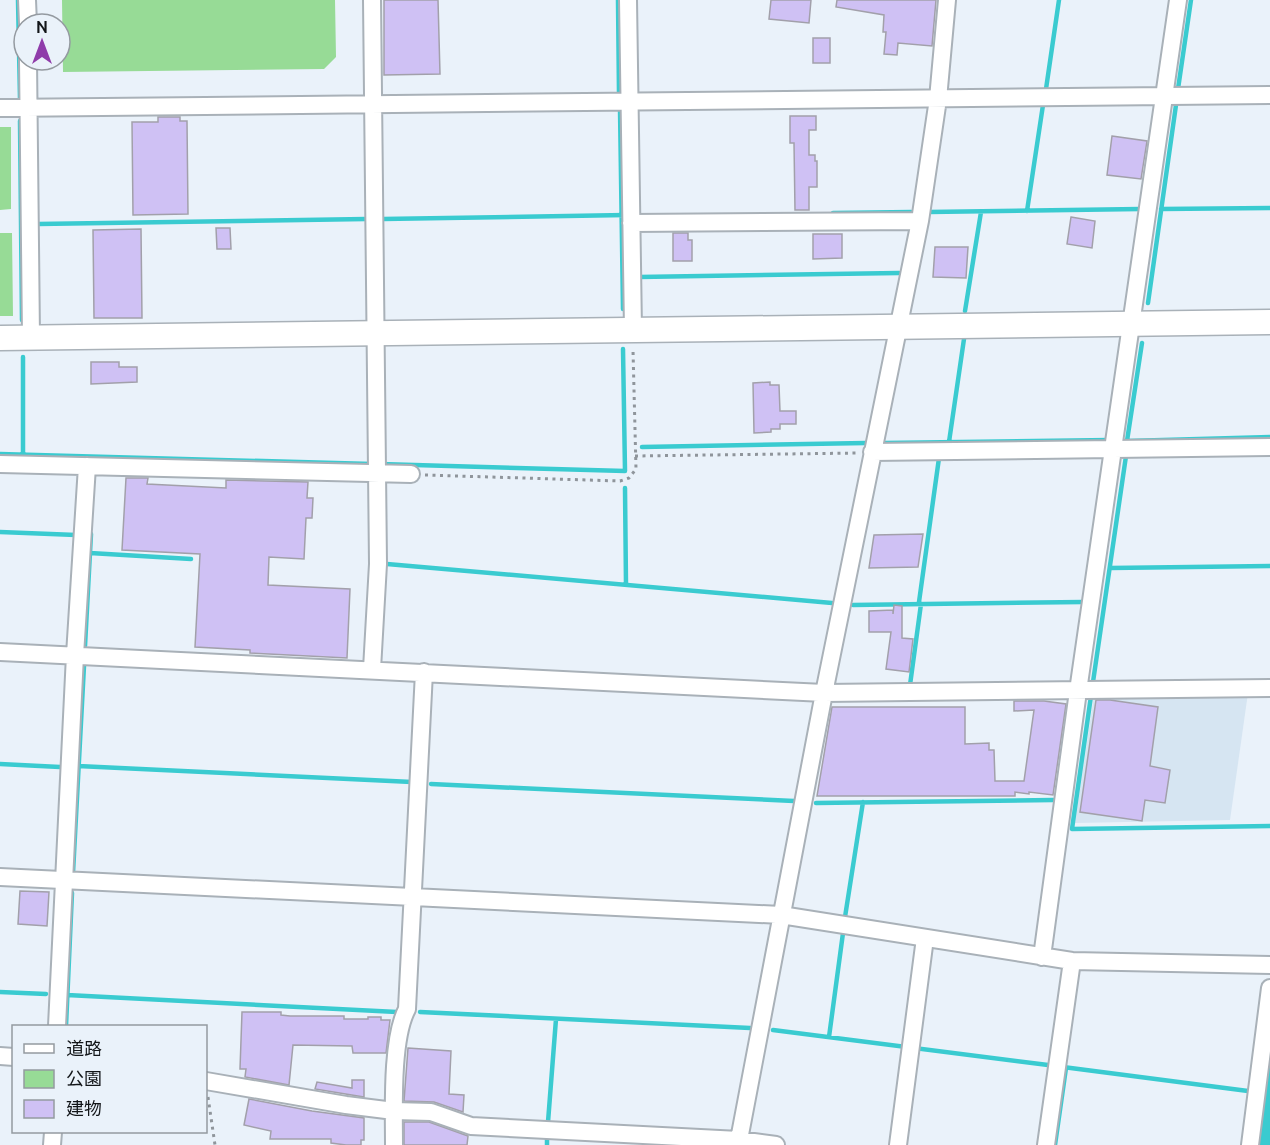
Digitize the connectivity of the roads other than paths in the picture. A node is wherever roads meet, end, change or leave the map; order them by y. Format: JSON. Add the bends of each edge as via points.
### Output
{"nodes":[{"id":1,"x":372,"y":0,"type":"edge"},
{"id":2,"x":628,"y":0,"type":"edge"},
{"id":3,"x":947,"y":0,"type":"edge"},
{"id":4,"x":1178,"y":0,"type":"edge"},
{"id":5,"x":28,"y":72,"type":"edge"},
{"id":6,"x":1270,"y":95,"type":"edge"},
{"id":7,"x":1164,"y":97,"type":"junction"},
{"id":8,"x":938,"y":99,"type":"junction"},
{"id":9,"x":630,"y":101,"type":"junction"},
{"id":10,"x":373,"y":104,"type":"junction"},
{"id":11,"x":28,"y":107,"type":"junction"},
{"id":12,"x":0,"y":108,"type":"edge"},
{"id":13,"x":920,"y":220,"type":"junction"},
{"id":14,"x":631,"y":223,"type":"junction"},
{"id":15,"x":1270,"y":322,"type":"edge"},
{"id":16,"x":1133,"y":324,"type":"junction"},
{"id":17,"x":898,"y":326,"type":"junction"},
{"id":18,"x":633,"y":330,"type":"junction"},
{"id":19,"x":375,"y":333,"type":"junction"},
{"id":20,"x":31,"y":337,"type":"junction"},
{"id":21,"x":0,"y":338,"type":"edge"},
{"id":22,"x":1270,"y":447,"type":"edge"},
{"id":23,"x":1114,"y":448,"type":"junction"},
{"id":24,"x":872,"y":452,"type":"junction"},
{"id":25,"x":0,"y":464,"type":"edge"},
{"id":26,"x":87,"y":466,"type":"junction"},
{"id":27,"x":376,"y":467,"type":"junction"},
{"id":28,"x":411,"y":474,"type":"road end"},
{"id":29,"x":0,"y":652,"type":"edge"},
{"id":30,"x":75,"y":656,"type":"junction"},
{"id":31,"x":372,"y":669,"type":"junction"},
{"id":32,"x":424,"y":672,"type":"junction"},
{"id":33,"x":1270,"y":688,"type":"edge"},
{"id":34,"x":1078,"y":691,"type":"junction"},
{"id":35,"x":824,"y":693,"type":"junction"},
{"id":36,"x":0,"y":877,"type":"edge"},
{"id":37,"x":63,"y":881,"type":"junction"},
{"id":38,"x":412,"y":898,"type":"junction"},
{"id":39,"x":781,"y":915,"type":"junction"},
{"id":40,"x":925,"y":938,"type":"junction"},
{"id":41,"x":1042,"y":957,"type":"junction"},
{"id":42,"x":1072,"y":961,"type":"junction"},
{"id":43,"x":1270,"y":965,"type":"edge"},
{"id":44,"x":1270,"y":988,"type":"edge"},
{"id":45,"x":57,"y":1025,"type":"edge"},
{"id":46,"x":207,"y":1081,"type":"edge"},
{"id":47,"x":394,"y":1111,"type":"junction"},
{"id":48,"x":739,"y":1143,"type":"edge"},
{"id":49,"x":394,"y":1145,"type":"edge"},
{"id":50,"x":776,"y":1145,"type":"edge"},
{"id":51,"x":898,"y":1145,"type":"edge"},
{"id":52,"x":1046,"y":1145,"type":"edge"},
{"id":53,"x":1250,"y":1145,"type":"edge"}],
"edges":[{"from":1,"to":10,"type":"street"},
{"from":2,"to":9,"type":"street"},
{"from":3,"to":8,"type":"street"},
{"from":4,"to":7,"type":"street"},
{"from":5,"to":11,"type":"street"},
{"from":6,"to":7,"type":"street"},
{"from":7,"to":8,"type":"street"},
{"from":7,"to":16,"type":"street"},
{"from":8,"to":9,"type":"street"},
{"from":8,"to":13,"type":"street"},
{"from":9,"to":10,"type":"street"},
{"from":9,"to":14,"type":"street"},
{"from":10,"to":11,"type":"street"},
{"from":10,"to":19,"type":"street"},
{"from":11,"to":12,"type":"street"},
{"from":11,"to":20,"type":"street"},
{"from":13,"to":14,"type":"street"},
{"from":13,"to":17,"type":"street"},
{"from":14,"to":18,"type":"street"},
{"from":15,"to":16,"type":"street"},
{"from":16,"to":17,"type":"street"},
{"from":16,"to":23,"type":"street"},
{"from":17,"to":18,"type":"street"},
{"from":17,"to":24,"type":"street"},
{"from":18,"to":19,"type":"street"},
{"from":19,"to":20,"type":"street"},
{"from":19,"to":27,"type":"street"},
{"from":20,"to":21,"type":"street"},
{"from":22,"to":23,"type":"street"},
{"from":23,"to":24,"type":"street"},
{"from":23,"to":34,"type":"street"},
{"from":24,"to":35,"type":"street"},
{"from":25,"to":26,"type":"street"},
{"from":26,"to":27,"type":"street"},
{"from":26,"to":30,"type":"street"},
{"from":27,"to":28,"type":"street"},
{"from":27,"to":31,"type":"street","via":[[378,564]]},
{"from":29,"to":30,"type":"street"},
{"from":30,"to":31,"type":"street"},
{"from":30,"to":37,"type":"street"},
{"from":31,"to":32,"type":"street"},
{"from":32,"to":35,"type":"street"},
{"from":32,"to":38,"type":"street"},
{"from":33,"to":34,"type":"street"},
{"from":34,"to":35,"type":"street"},
{"from":34,"to":41,"type":"street"},
{"from":35,"to":39,"type":"street"},
{"from":36,"to":37,"type":"street"},
{"from":37,"to":38,"type":"street"},
{"from":37,"to":45,"type":"street"},
{"from":38,"to":39,"type":"street"},
{"from":38,"to":47,"type":"street","via":[[407,1009],[397,1049]]},
{"from":39,"to":40,"type":"street"},
{"from":39,"to":48,"type":"street"},
{"from":40,"to":41,"type":"street"},
{"from":40,"to":51,"type":"street"},
{"from":41,"to":42,"type":"street"},
{"from":42,"to":43,"type":"street"},
{"from":42,"to":52,"type":"street"},
{"from":44,"to":53,"type":"street"},
{"from":46,"to":47,"type":"street"},
{"from":47,"to":48,"type":"street","via":[[431,1112],[471,1126]]},
{"from":47,"to":49,"type":"street"},
{"from":48,"to":50,"type":"street"}]}
